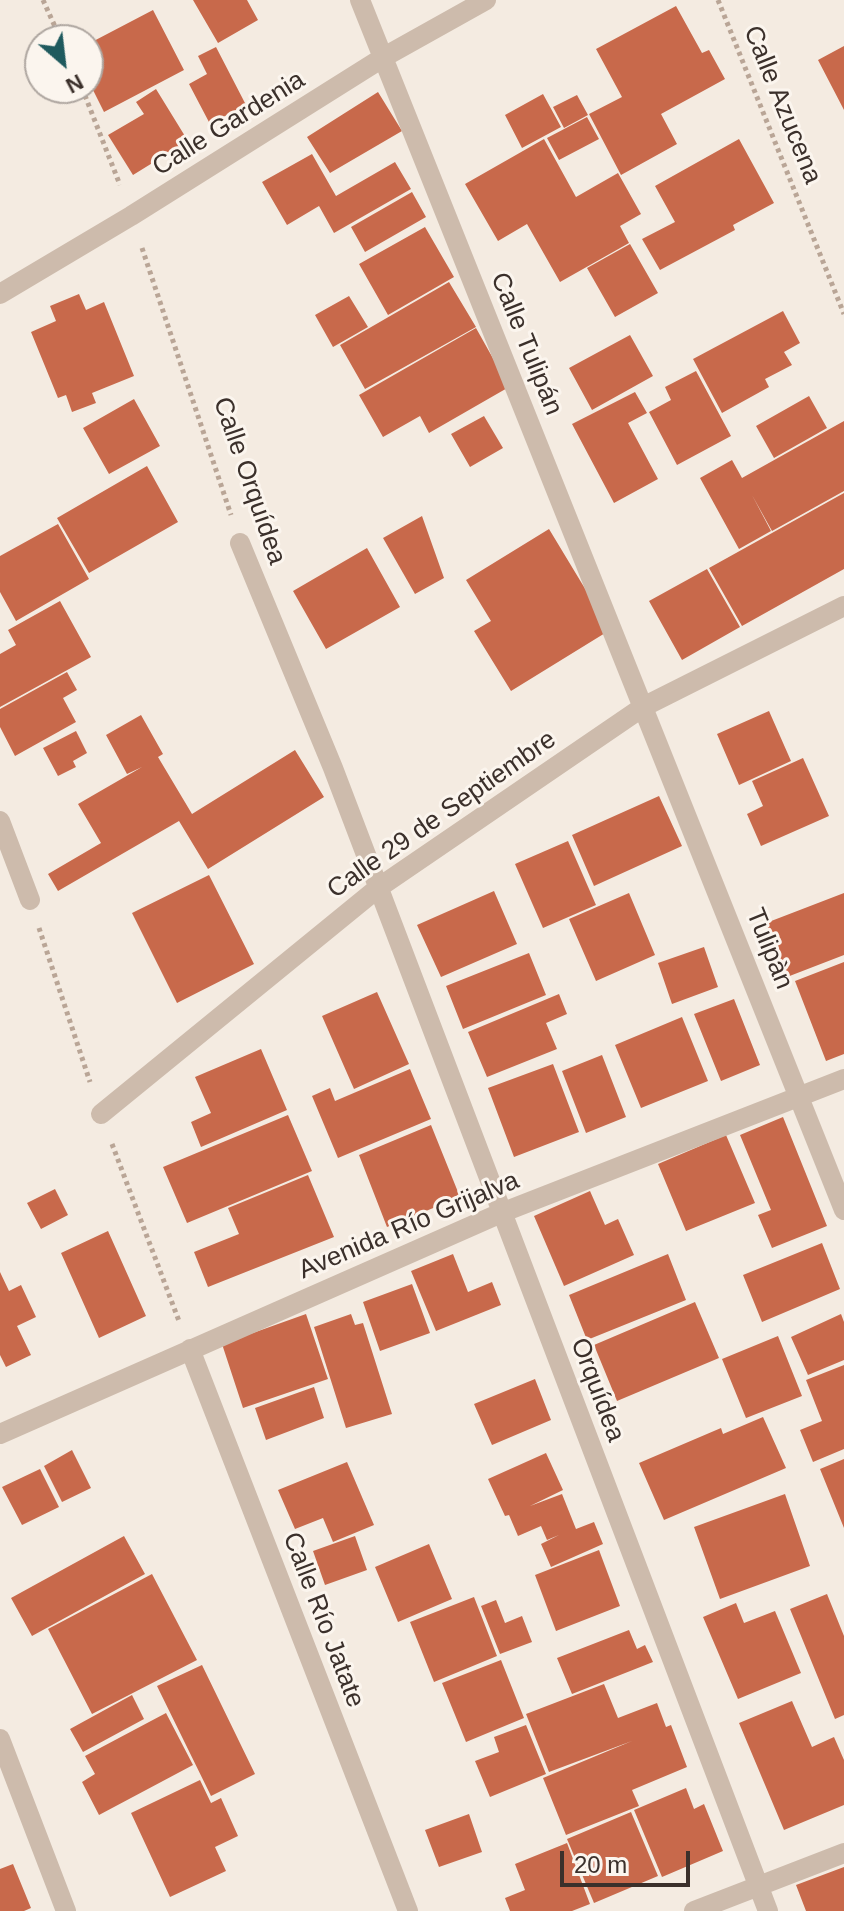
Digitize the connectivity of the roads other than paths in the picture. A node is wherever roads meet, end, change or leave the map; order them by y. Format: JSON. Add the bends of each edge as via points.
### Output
{"nodes":[{"id":1,"x":360,"y":0,"type":"edge"},
{"id":2,"x":486,"y":0,"type":"edge"},
{"id":3,"x":384,"y":57,"type":"junction"},
{"id":4,"x":0,"y":294,"type":"edge"},
{"id":5,"x":240,"y":543,"type":"road end"},
{"id":6,"x":844,"y":606,"type":"edge"},
{"id":7,"x":643,"y":707,"type":"junction"},
{"id":8,"x":0,"y":821,"type":"edge"},
{"id":9,"x":378,"y":888,"type":"junction"},
{"id":10,"x":30,"y":900,"type":"dead end"},
{"id":11,"x":844,"y":1079,"type":"edge"},
{"id":12,"x":801,"y":1097,"type":"junction"},
{"id":13,"x":101,"y":1114,"type":"dead end"},
{"id":14,"x":844,"y":1210,"type":"edge"},
{"id":15,"x":501,"y":1213,"type":"junction"},
{"id":16,"x":190,"y":1349,"type":"junction"},
{"id":17,"x":0,"y":1434,"type":"edge"},
{"id":18,"x":0,"y":1739,"type":"edge"},
{"id":19,"x":844,"y":1853,"type":"edge"},
{"id":20,"x":759,"y":1888,"type":"junction"},
{"id":21,"x":66,"y":1911,"type":"edge"},
{"id":22,"x":408,"y":1911,"type":"edge"},
{"id":23,"x":694,"y":1911,"type":"edge"},
{"id":24,"x":768,"y":1911,"type":"edge"}],
"edges":[{"from":1,"to":3,"type":"street","name":"Calle Tulipán"},
{"from":2,"to":3,"type":"street","name":"Calle Gardenia"},
{"from":3,"to":4,"type":"street","name":"Calle Gardenia"},
{"from":3,"to":7,"type":"street","name":"Calle Tulipán"},
{"from":5,"to":9,"type":"street","name":"Calle Orquídea"},
{"from":6,"to":7,"type":"street","name":"Calle 29 de Septiembre"},
{"from":7,"to":9,"type":"street","name":"Calle 29 de Septiembre"},
{"from":7,"to":12,"type":"street","name":"Tulipàn"},
{"from":8,"to":10,"type":"street"},
{"from":9,"to":13,"type":"street","name":"Calle 29 de Septiembre"},
{"from":9,"to":15,"type":"street","name":"Orquídea"},
{"from":11,"to":12,"type":"street","name":"Avenida Río Grijalva"},
{"from":12,"to":14,"type":"street","name":"Tulipàn"},
{"from":12,"to":15,"type":"street","name":"Avenida Río Grijalva"},
{"from":15,"to":16,"type":"street","name":"Avenida Río Grijalva"},
{"from":15,"to":20,"type":"street","name":"Orquídea"},
{"from":16,"to":17,"type":"street","name":"Avenida Río Grijalva"},
{"from":16,"to":22,"type":"street","name":"Calle Río Jatate"},
{"from":18,"to":21,"type":"street"},
{"from":19,"to":20,"type":"street"},
{"from":20,"to":23,"type":"street"},
{"from":20,"to":24,"type":"street","name":"Orquídea"}]}
